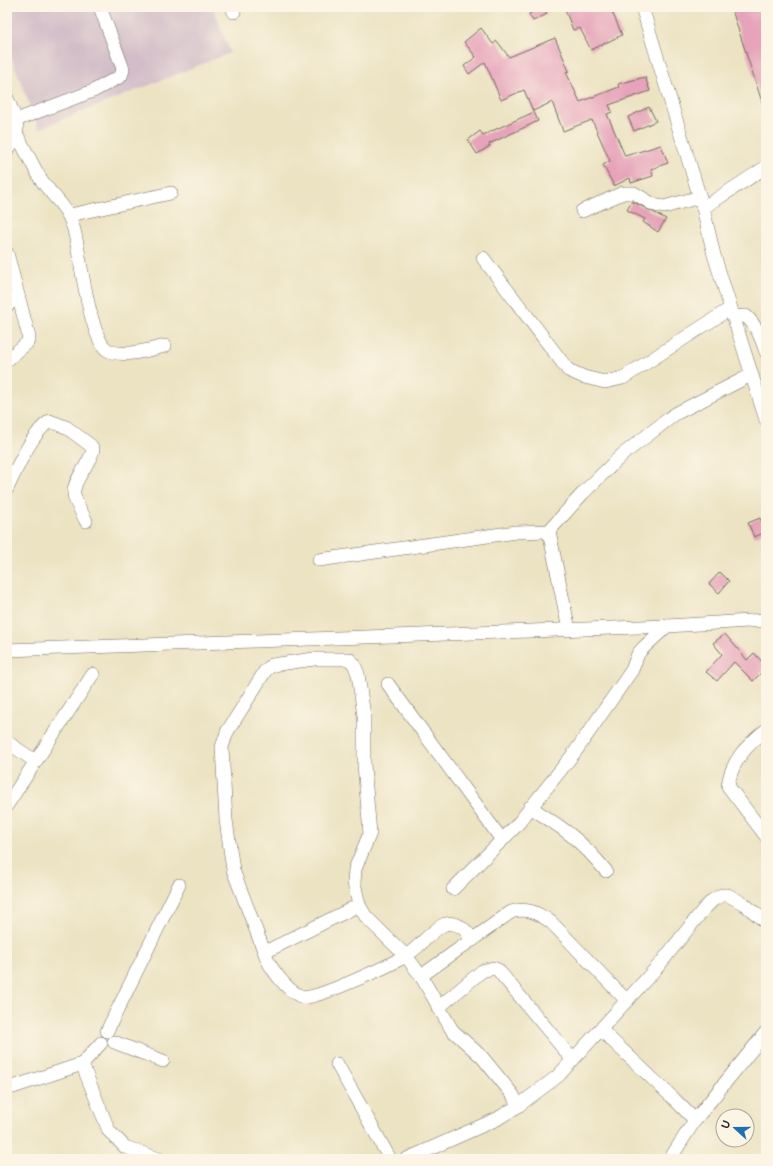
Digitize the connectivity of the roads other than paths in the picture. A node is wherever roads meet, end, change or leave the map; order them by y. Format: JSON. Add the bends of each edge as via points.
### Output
{"nodes":[{"id":1,"x":100,"y":7,"type":"edge"},
{"id":2,"x":642,"y":7,"type":"edge"},
{"id":3,"x":7,"y":98,"type":"edge"},
{"id":4,"x":16,"y":120,"type":"junction"},
{"id":5,"x":17,"y":135,"type":"junction"},
{"id":6,"x":7,"y":150,"type":"edge"},
{"id":7,"x":766,"y":167,"type":"edge"},
{"id":8,"x":171,"y":193,"type":"dead end"},
{"id":9,"x":701,"y":202,"type":"junction"},
{"id":10,"x":582,"y":211,"type":"dead end"},
{"id":11,"x":70,"y":215,"type":"junction"},
{"id":12,"x":7,"y":253,"type":"edge"},
{"id":13,"x":483,"y":258,"type":"dead end"},
{"id":14,"x":18,"y":296,"type":"junction"},
{"id":15,"x":7,"y":306,"type":"edge"},
{"id":16,"x":732,"y":312,"type":"junction"},
{"id":17,"x":166,"y":346,"type":"dead end"},
{"id":18,"x":766,"y":352,"type":"edge"},
{"id":19,"x":7,"y":360,"type":"edge"},
{"id":20,"x":751,"y":375,"type":"junction"},
{"id":21,"x":766,"y":420,"type":"edge"},
{"id":22,"x":7,"y":489,"type":"edge"},
{"id":23,"x":86,"y":521,"type":"dead end"},
{"id":24,"x":549,"y":531,"type":"junction"},
{"id":25,"x":319,"y":560,"type":"dead end"},
{"id":26,"x":766,"y":620,"type":"edge"},
{"id":27,"x":667,"y":626,"type":"junction"},
{"id":28,"x":569,"y":630,"type":"junction"},
{"id":29,"x":7,"y":650,"type":"edge"},
{"id":30,"x":93,"y":674,"type":"dead end"},
{"id":31,"x":388,"y":684,"type":"dead end"},
{"id":32,"x":766,"y":730,"type":"edge"},
{"id":33,"x":7,"y":742,"type":"edge"},
{"id":34,"x":35,"y":761,"type":"junction"},
{"id":35,"x":7,"y":805,"type":"edge"},
{"id":36,"x":530,"y":807,"type":"junction"},
{"id":37,"x":766,"y":836,"type":"edge"},
{"id":38,"x":502,"y":840,"type":"junction"},
{"id":39,"x":606,"y":871,"type":"dead end"},
{"id":40,"x":179,"y":885,"type":"dead end"},
{"id":41,"x":453,"y":889,"type":"dead end"},
{"id":42,"x":359,"y":905,"type":"junction"},
{"id":43,"x":766,"y":922,"type":"edge"},
{"id":44,"x":473,"y":940,"type":"junction"},
{"id":45,"x":265,"y":952,"type":"junction"},
{"id":46,"x":406,"y":956,"type":"junction"},
{"id":47,"x":421,"y":976,"type":"junction"},
{"id":48,"x":627,"y":1001,"type":"junction"},
{"id":49,"x":438,"y":1008,"type":"junction"},
{"id":50,"x":600,"y":1029,"type":"junction"},
{"id":51,"x":766,"y":1032,"type":"edge"},
{"id":52,"x":108,"y":1042,"type":"junction"},
{"id":53,"x":572,"y":1059,"type":"junction"},
{"id":54,"x":162,"y":1061,"type":"dead end"},
{"id":55,"x":82,"y":1064,"type":"junction"},
{"id":56,"x":337,"y":1064,"type":"dead end"},
{"id":57,"x":7,"y":1089,"type":"edge"},
{"id":58,"x":518,"y":1106,"type":"junction"},
{"id":59,"x":695,"y":1120,"type":"junction"},
{"id":60,"x":125,"y":1147,"type":"junction"},
{"id":61,"x":134,"y":1159,"type":"edge"},
{"id":62,"x":158,"y":1159,"type":"edge"},
{"id":63,"x":390,"y":1159,"type":"edge"},
{"id":64,"x":407,"y":1159,"type":"edge"},
{"id":65,"x":670,"y":1159,"type":"edge"}],
"edges":[{"from":1,"to":4,"type":"street","via":[[122,66],[121,76],[93,91]]},
{"from":2,"to":9,"type":"street"},
{"from":3,"to":4,"type":"street"},
{"from":4,"to":5,"type":"street"},
{"from":5,"to":6,"type":"street"},
{"from":5,"to":11,"type":"street","via":[[41,178]]},
{"from":7,"to":9,"type":"street"},
{"from":8,"to":11,"type":"street"},
{"from":9,"to":10,"type":"street","via":[[664,207],[654,205],[634,193],[623,193]]},
{"from":9,"to":16,"type":"street"},
{"from":11,"to":17,"type":"street","via":[[94,325],[101,343],[111,352],[120,353]]},
{"from":12,"to":14,"type":"street"},
{"from":13,"to":16,"type":"street","via":[[568,370],[605,382],[623,378]]},
{"from":14,"to":15,"type":"street"},
{"from":14,"to":19,"type":"street","via":[[28,340]]},
{"from":16,"to":18,"type":"street","via":[[746,316],[752,321]]},
{"from":16,"to":20,"type":"street"},
{"from":20,"to":21,"type":"street"},
{"from":20,"to":24,"type":"street","via":[[675,414],[622,455]]},
{"from":22,"to":23,"type":"street","via":[[41,428],[50,421],[60,424],[90,445],[93,450],[73,488],[74,498]]},
{"from":24,"to":25,"type":"street","via":[[516,532]]},
{"from":24,"to":28,"type":"street"},
{"from":26,"to":27,"type":"street"},
{"from":27,"to":28,"type":"street"},
{"from":27,"to":36,"type":"street","via":[[642,648],[632,670],[576,752]]},
{"from":28,"to":29,"type":"street"},
{"from":30,"to":34,"type":"street"},
{"from":31,"to":38,"type":"street"},
{"from":32,"to":37,"type":"street","via":[[743,750],[733,765],[728,786]]},
{"from":33,"to":34,"type":"street"},
{"from":34,"to":35,"type":"street"},
{"from":36,"to":38,"type":"street"},
{"from":36,"to":39,"type":"street","via":[[582,843]]},
{"from":38,"to":41,"type":"street"},
{"from":40,"to":52,"type":"street","via":[[107,1031],[101,1035]]},
{"from":42,"to":45,"type":"street"},
{"from":42,"to":45,"type":"street","via":[[354,883],[355,869],[370,833],[364,716],[358,674],[349,659],[342,658],[272,665],[265,671],[236,717],[222,747],[226,820],[233,870]]},
{"from":42,"to":46,"type":"street","via":[[366,917]]},
{"from":43,"to":48,"type":"street","via":[[744,904],[728,896],[713,900]]},
{"from":44,"to":46,"type":"street","via":[[462,926],[448,923]]},
{"from":44,"to":47,"type":"street"},
{"from":44,"to":48,"type":"street","via":[[512,912],[526,909],[537,913],[551,922]]},
{"from":45,"to":46,"type":"street","via":[[270,965],[283,981],[292,991],[303,997],[328,992]]},
{"from":46,"to":47,"type":"street"},
{"from":47,"to":49,"type":"street"},
{"from":48,"to":50,"type":"street"},
{"from":49,"to":53,"type":"street","via":[[482,971],[492,968],[498,970]]},
{"from":49,"to":58,"type":"street","via":[[452,1030],[482,1057],[513,1095]]},
{"from":50,"to":53,"type":"street"},
{"from":50,"to":59,"type":"street"},
{"from":51,"to":59,"type":"street"},
{"from":52,"to":54,"type":"street"},
{"from":52,"to":55,"type":"street"},
{"from":53,"to":58,"type":"street","via":[[558,1076]]},
{"from":55,"to":57,"type":"street"},
{"from":55,"to":60,"type":"street","via":[[109,1131]]},
{"from":56,"to":63,"type":"street"},
{"from":58,"to":64,"type":"street","via":[[497,1119]]},
{"from":59,"to":65,"type":"street"},
{"from":60,"to":61,"type":"street"},
{"from":60,"to":62,"type":"street"}]}
